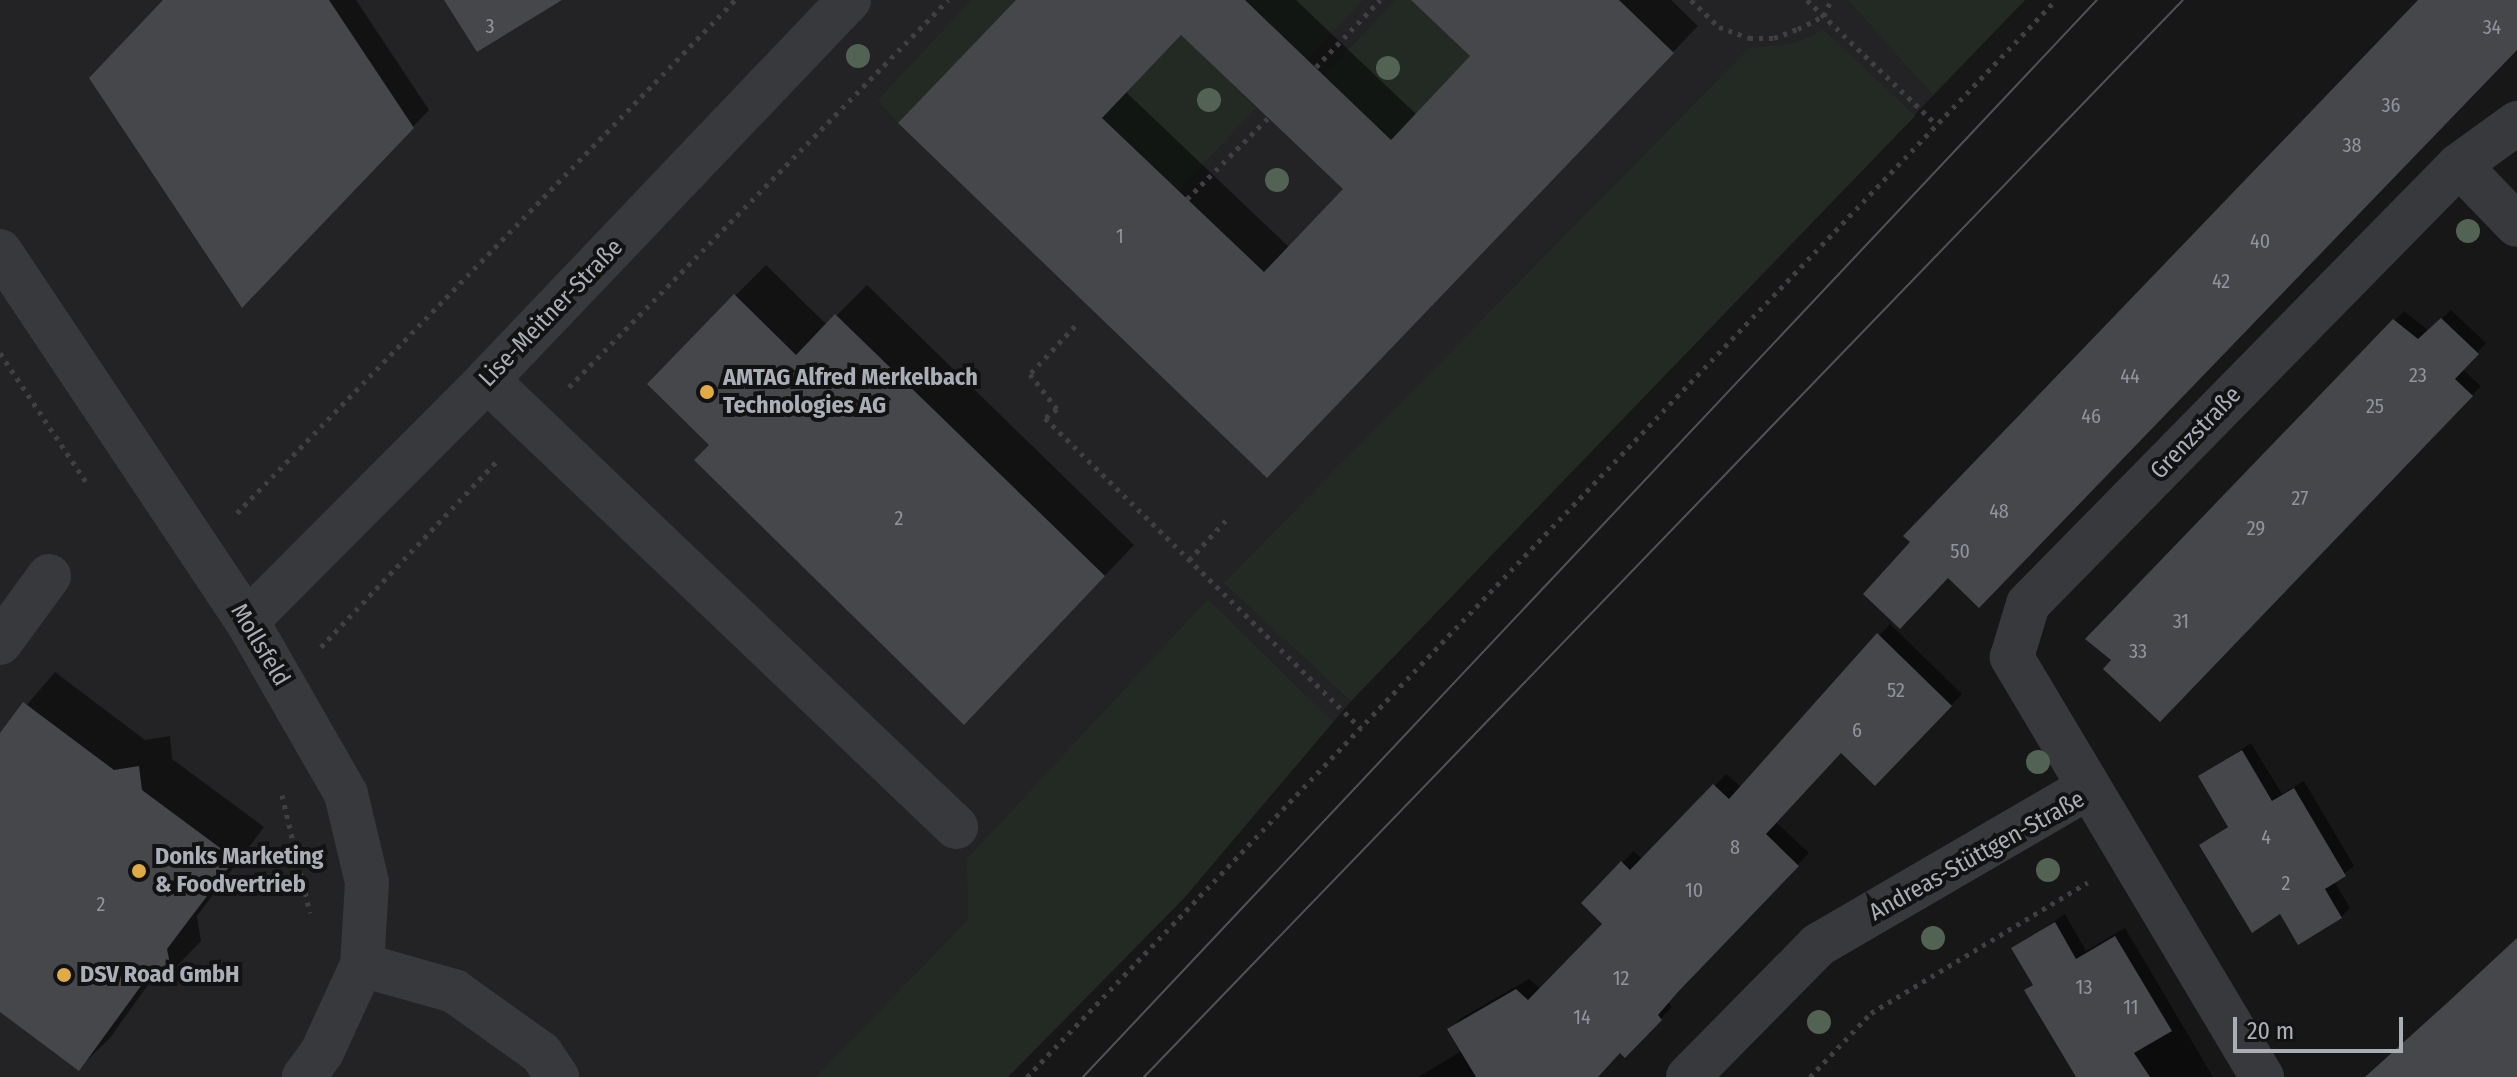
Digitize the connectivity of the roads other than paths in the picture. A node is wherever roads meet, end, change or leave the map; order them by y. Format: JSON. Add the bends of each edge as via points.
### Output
{"nodes":[{"id":1,"x":849,"y":0,"type":"edge"},
{"id":2,"x":2517,"y":123,"type":"edge"},
{"id":3,"x":2459,"y":165,"type":"junction"},
{"id":4,"x":2517,"y":225,"type":"edge"},
{"id":5,"x":0,"y":253,"type":"edge"},
{"id":6,"x":487,"y":380,"type":"junction"},
{"id":7,"x":49,"y":576,"type":"dead end"},
{"id":8,"x":247,"y":621,"type":"junction"},
{"id":9,"x":0,"y":643,"type":"edge"},
{"id":10,"x":2088,"y":788,"type":"junction"},
{"id":11,"x":956,"y":827,"type":"dead end"},
{"id":12,"x":358,"y":973,"type":"junction"},
{"id":13,"x":304,"y":1077,"type":"edge"},
{"id":14,"x":557,"y":1077,"type":"edge"},
{"id":15,"x":1688,"y":1077,"type":"edge"},
{"id":16,"x":2262,"y":1077,"type":"edge"}],
"edges":[{"from":1,"to":6,"type":"street","name":"Lise-Meitner-Straße"},
{"from":2,"to":3,"type":"street","name":"Grenzstraße"},
{"from":3,"to":4,"type":"street"},
{"from":3,"to":10,"type":"street","name":"Grenzstraße","via":[[2028,604],[2012,657]]},
{"from":5,"to":8,"type":"street","name":"Mollsfeld"},
{"from":6,"to":8,"type":"street","name":"Lise-Meitner-Straße"},
{"from":6,"to":11,"type":"street"},
{"from":7,"to":9,"type":"street"},
{"from":8,"to":12,"type":"street","name":"Mollsfeld","via":[[346,794],[367,882]]},
{"from":10,"to":15,"type":"street","name":"Andreas-Stüttgen-Straße","via":[[1818,945]]},
{"from":10,"to":16,"type":"street","name":"Andreas-Stüttgen-Straße"},
{"from":12,"to":13,"type":"street","name":"Mollsfeld","via":[[322,1052]]},
{"from":12,"to":14,"type":"street","via":[[454,991],[500,1042],[541,1053]]}]}
